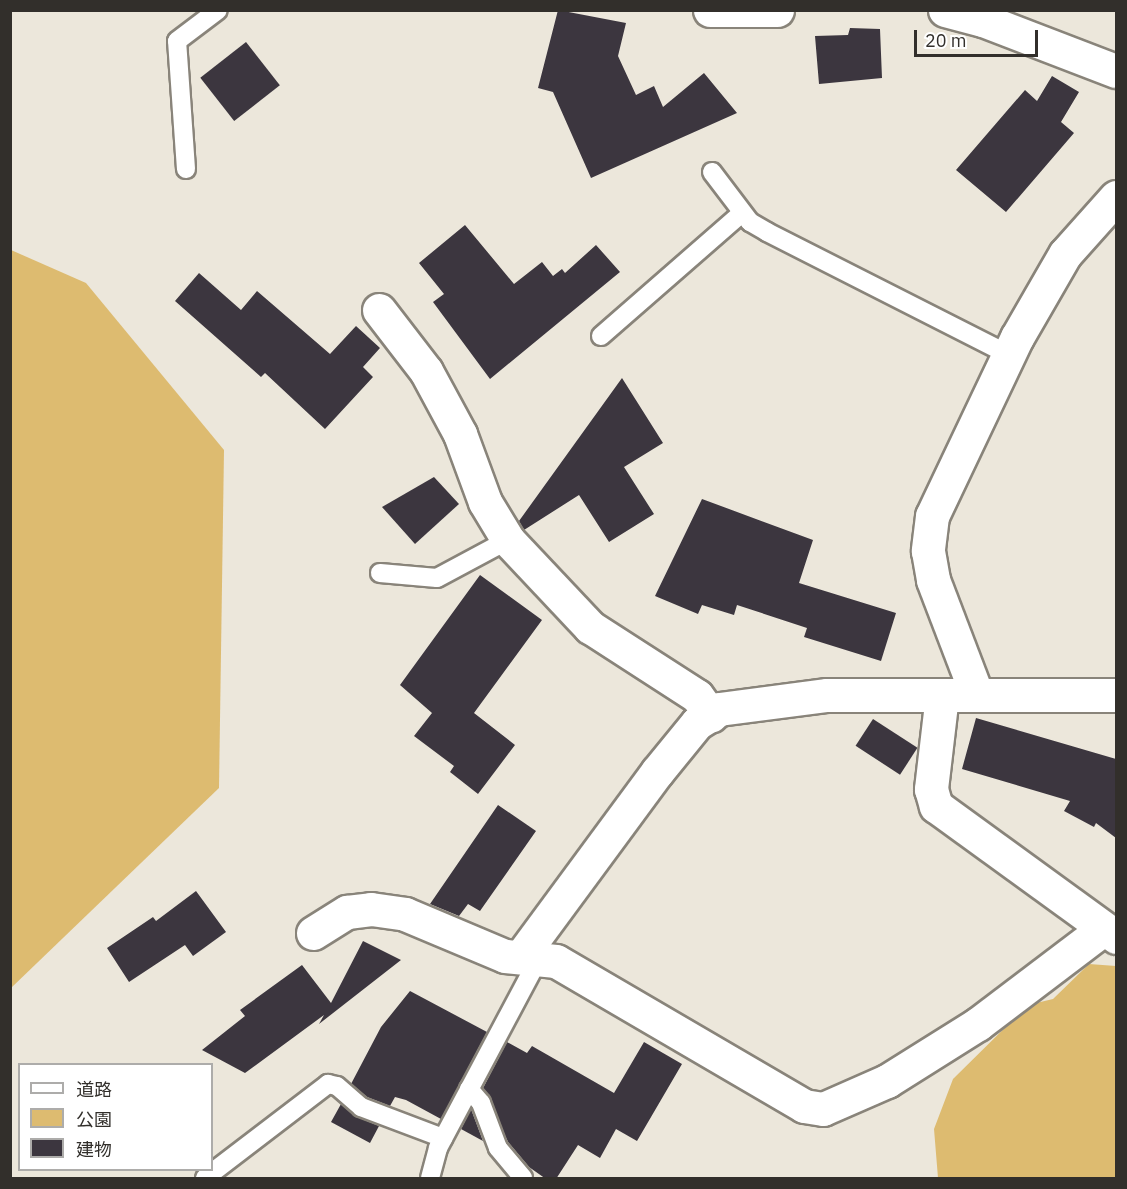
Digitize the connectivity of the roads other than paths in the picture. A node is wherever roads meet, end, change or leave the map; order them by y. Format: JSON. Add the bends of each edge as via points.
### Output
{"nodes":[{"id":1,"x":218,"y":10,"type":"edge"},
{"id":2,"x":710,"y":10,"type":"edge"},
{"id":3,"x":777,"y":10,"type":"edge"},
{"id":4,"x":945,"y":10,"type":"edge"},
{"id":5,"x":1116,"y":71,"type":"edge"},
{"id":6,"x":186,"y":169,"type":"dead end"},
{"id":7,"x":712,"y":172,"type":"dead end"},
{"id":8,"x":1116,"y":197,"type":"edge"},
{"id":9,"x":742,"y":213,"type":"junction"},
{"id":10,"x":379,"y":310,"type":"dead end"},
{"id":11,"x":601,"y":336,"type":"dead end"},
{"id":12,"x":1009,"y":355,"type":"junction"},
{"id":13,"x":508,"y":540,"type":"junction"},
{"id":14,"x":380,"y":573,"type":"dead end"},
{"id":15,"x":942,"y":695,"type":"junction"},
{"id":16,"x":1116,"y":695,"type":"edge"},
{"id":17,"x":977,"y":696,"type":"junction"},
{"id":18,"x":711,"y":715,"type":"junction"},
{"id":19,"x":313,"y":933,"type":"dead end"},
{"id":20,"x":1110,"y":933,"type":"edge"},
{"id":21,"x":530,"y":956,"type":"junction"},
{"id":22,"x":469,"y":1089,"type":"junction"},
{"id":23,"x":443,"y":1138,"type":"junction"},
{"id":24,"x":217,"y":1174,"type":"edge"},
{"id":25,"x":205,"y":1179,"type":"edge"},
{"id":26,"x":430,"y":1179,"type":"edge"},
{"id":27,"x":523,"y":1179,"type":"edge"}],
"edges":[{"from":1,"to":6,"type":"lane","via":[[177,41]]},
{"from":2,"to":3,"type":"street"},
{"from":4,"to":5,"type":"street","via":[[983,20]]},
{"from":7,"to":9,"type":"lane"},
{"from":8,"to":12,"type":"street","via":[[1065,254]]},
{"from":9,"to":11,"type":"lane"},
{"from":9,"to":12,"type":"lane","via":[[766,232],[843,274]]},
{"from":10,"to":13,"type":"street","via":[[426,371],[460,434],[485,502]]},
{"from":12,"to":17,"type":"street","via":[[932,516],[928,551],[933,580]]},
{"from":13,"to":14,"type":"lane","via":[[437,578]]},
{"from":13,"to":18,"type":"street","via":[[590,627],[697,696]]},
{"from":15,"to":17,"type":"street"},
{"from":15,"to":18,"type":"street","via":[[827,695],[719,709]]},
{"from":15,"to":20,"type":"street","via":[[931,789],[936,807]]},
{"from":16,"to":17,"type":"street"},
{"from":18,"to":21,"type":"street","via":[[697,723],[657,772]]},
{"from":19,"to":21,"type":"street","via":[[348,912],[371,909],[405,914],[505,956]]},
{"from":20,"to":21,"type":"street","via":[[887,1081],[824,1109],[804,1106],[556,961]]},
{"from":21,"to":22,"type":"lane"},
{"from":22,"to":23,"type":"lane"},
{"from":22,"to":27,"type":"lane","via":[[481,1103],[498,1148]]},
{"from":23,"to":24,"type":"lane","via":[[361,1107],[337,1086],[328,1084]]},
{"from":23,"to":26,"type":"lane"},
{"from":24,"to":25,"type":"lane"}]}
